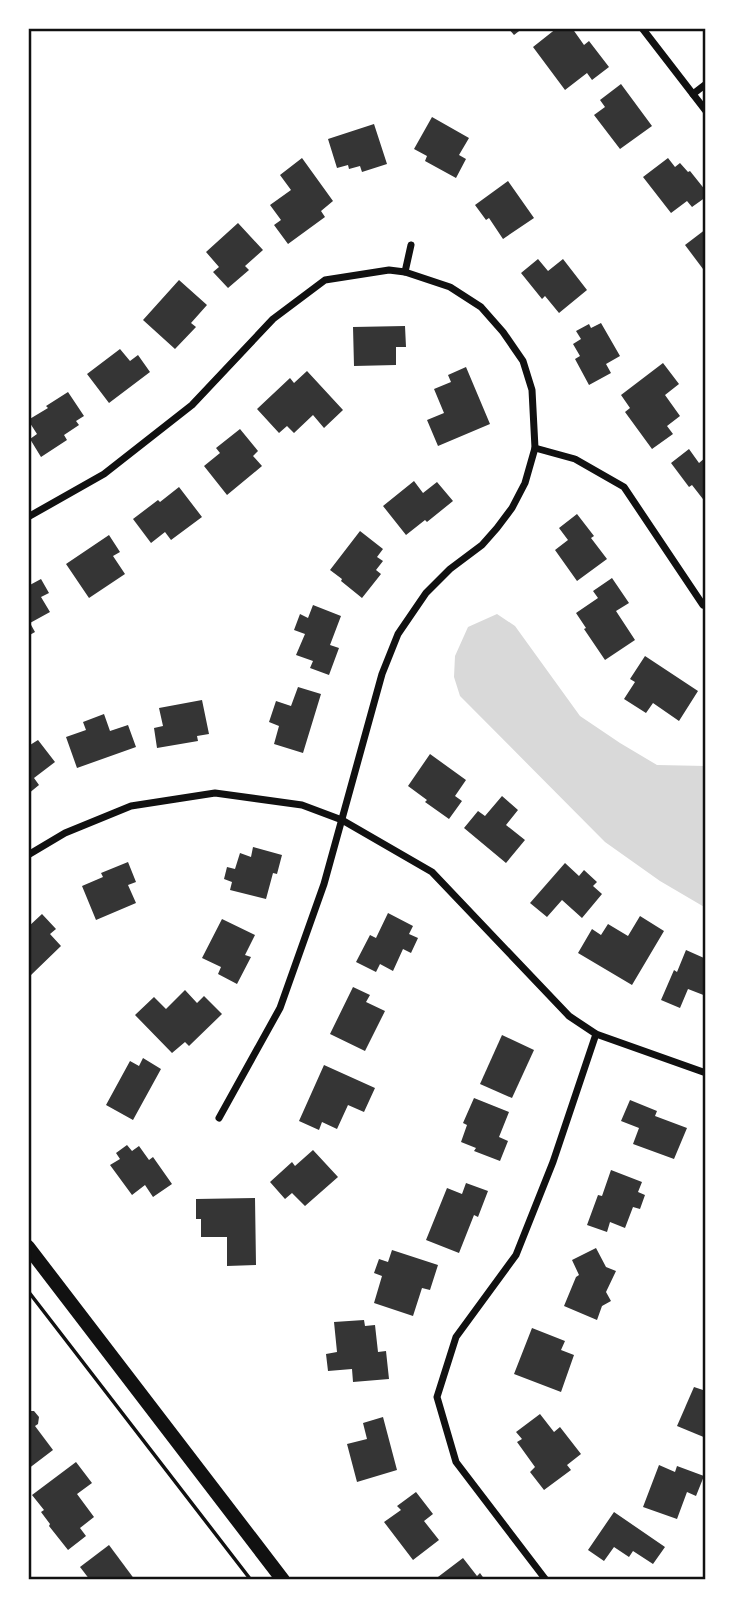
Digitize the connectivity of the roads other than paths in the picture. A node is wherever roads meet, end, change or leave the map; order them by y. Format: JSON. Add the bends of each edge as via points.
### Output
{"nodes":[{"id":1,"x":642,"y":28,"type":"edge"},
{"id":2,"x":706,"y":84,"type":"edge"},
{"id":3,"x":693,"y":94,"type":"junction"},
{"id":4,"x":706,"y":111,"type":"edge"},
{"id":5,"x":411,"y":245,"type":"dead end"},
{"id":6,"x":405,"y":272,"type":"junction"},
{"id":7,"x":535,"y":448,"type":"junction"},
{"id":8,"x":28,"y":517,"type":"edge"},
{"id":9,"x":703,"y":605,"type":"dead end"},
{"id":10,"x":342,"y":820,"type":"junction"},
{"id":11,"x":28,"y":855,"type":"edge"},
{"id":12,"x":596,"y":1034,"type":"junction"},
{"id":13,"x":706,"y":1073,"type":"edge"},
{"id":14,"x":219,"y":1118,"type":"dead end"},
{"id":15,"x":28,"y":1247,"type":"edge"},
{"id":16,"x":283,"y":1580,"type":"edge"},
{"id":17,"x":546,"y":1580,"type":"edge"}],
"edges":[{"from":1,"to":3,"type":"street"},
{"from":2,"to":3,"type":"street"},
{"from":3,"to":4,"type":"street"},
{"from":5,"to":6,"type":"street"},
{"from":6,"to":7,"type":"street","via":[[450,287],[481,307],[503,331],[523,360],[532,390]]},
{"from":6,"to":8,"type":"street","via":[[389,270],[325,280],[273,319],[192,405],[104,474]]},
{"from":7,"to":9,"type":"street","via":[[575,459],[624,487]]},
{"from":7,"to":10,"type":"street","via":[[512,508],[482,545],[426,593],[398,634],[382,674]]},
{"from":10,"to":11,"type":"street","via":[[302,805],[215,793],[131,806],[65,833]]},
{"from":10,"to":12,"type":"street","via":[[432,872],[569,1016]]},
{"from":10,"to":14,"type":"street","via":[[280,1008]]},
{"from":12,"to":13,"type":"street"},
{"from":12,"to":17,"type":"street","via":[[516,1255],[456,1337],[437,1396],[456,1462]]},
{"from":15,"to":16,"type":"main road"}]}
